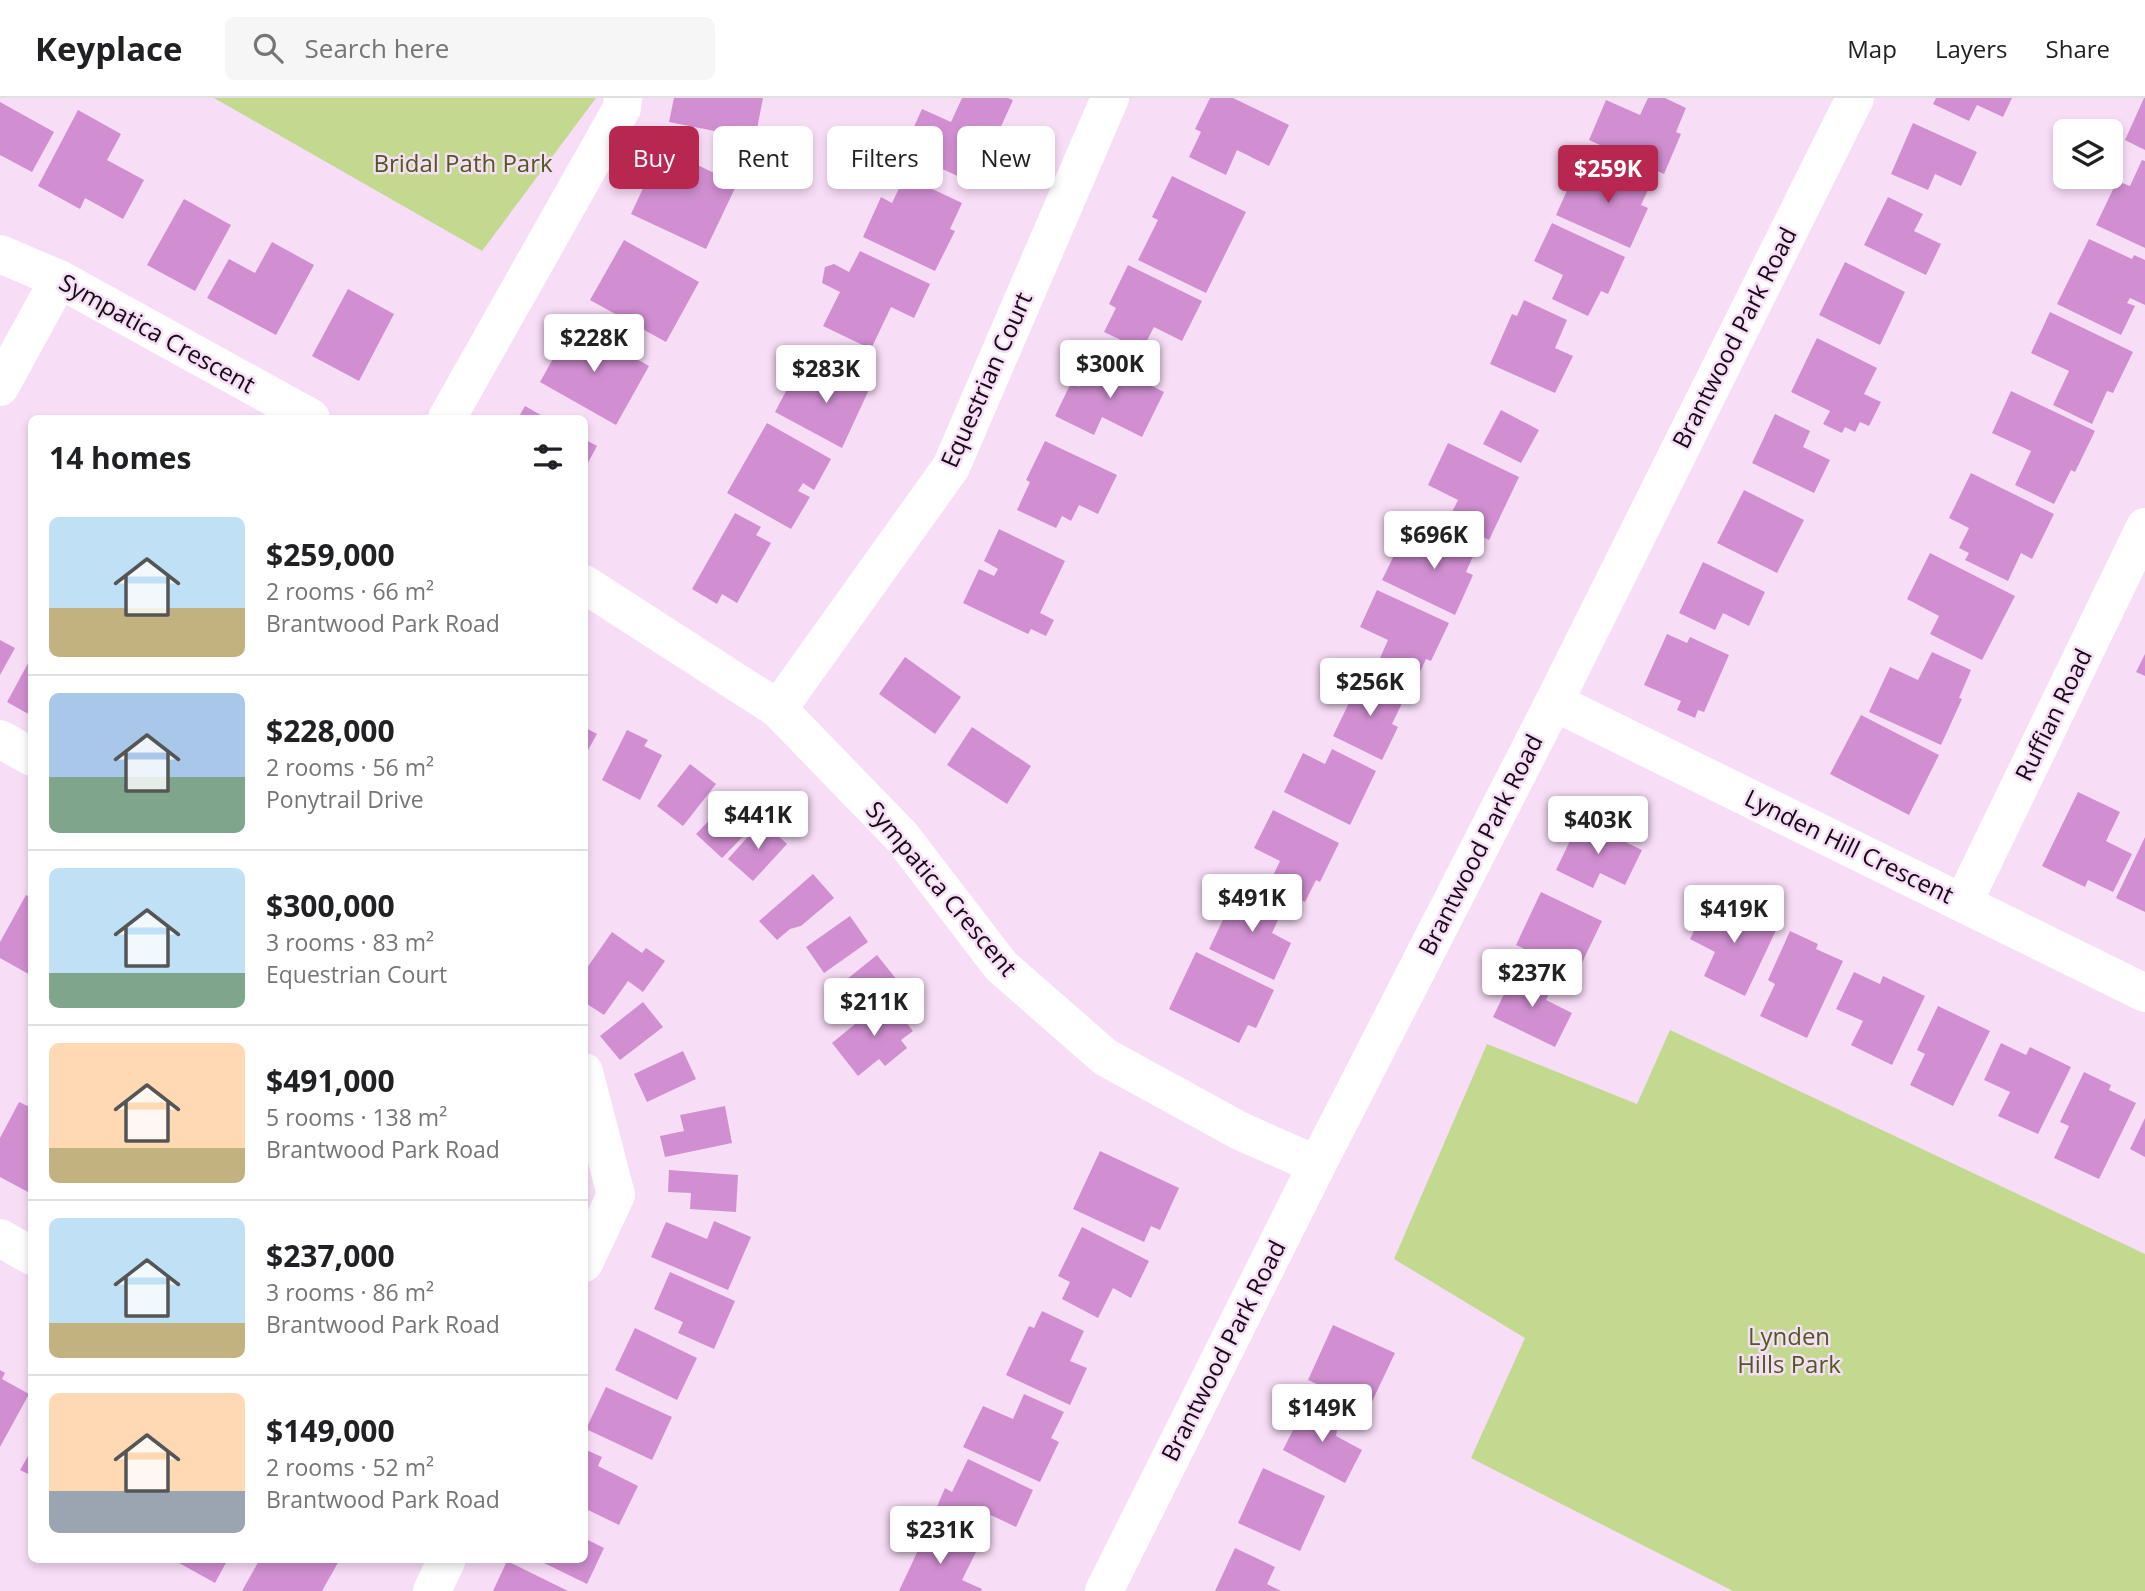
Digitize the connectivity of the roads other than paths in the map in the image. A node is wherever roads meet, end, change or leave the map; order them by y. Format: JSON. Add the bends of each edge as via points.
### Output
{"nodes":[{"id":1,"x":623,"y":98,"type":"edge"},
{"id":2,"x":1110,"y":98,"type":"edge"},
{"id":3,"x":1856,"y":98,"type":"edge"},
{"id":4,"x":0,"y":254,"type":"edge"},
{"id":5,"x":59,"y":279,"type":"junction"},
{"id":6,"x":0,"y":387,"type":"edge"},
{"id":7,"x":307,"y":415,"type":"edge"},
{"id":8,"x":449,"y":415,"type":"edge"},
{"id":9,"x":2145,"y":527,"type":"edge"},
{"id":10,"x":588,"y":587,"type":"edge"},
{"id":11,"x":1554,"y":702,"type":"junction"},
{"id":12,"x":778,"y":709,"type":"junction"},
{"id":13,"x":0,"y":739,"type":"edge"},
{"id":14,"x":28,"y":755,"type":"edge"},
{"id":15,"x":1963,"y":904,"type":"junction"},
{"id":16,"x":2145,"y":993,"type":"edge"},
{"id":17,"x":588,"y":1087,"type":"edge"},
{"id":18,"x":1317,"y":1165,"type":"junction"},
{"id":19,"x":0,"y":1238,"type":"edge"},
{"id":20,"x":28,"y":1254,"type":"edge"},
{"id":21,"x":588,"y":1254,"type":"edge"},
{"id":22,"x":445,"y":1563,"type":"edge"},
{"id":23,"x":1113,"y":1588,"type":"edge"},
{"id":24,"x":432,"y":1591,"type":"edge"}],
"edges":[{"from":1,"to":8,"type":"street","via":[[622,108]]},
{"from":2,"to":12,"type":"street","name":"Equestrian Court","via":[[951,467]]},
{"from":3,"to":11,"type":"street","name":"Brantwood Park Road"},
{"from":4,"to":5,"type":"street","name":"Sympatica Crescent"},
{"from":5,"to":6,"type":"street"},
{"from":5,"to":7,"type":"street","name":"Sympatica Crescent"},
{"from":9,"to":15,"type":"street","name":"Ruffian Road"},
{"from":10,"to":12,"type":"street","name":"Sympatica Crescent"},
{"from":11,"to":15,"type":"street","name":"Lynden Hill Crescent"},
{"from":11,"to":18,"type":"street","name":"Brantwood Park Road"},
{"from":12,"to":18,"type":"street","name":"Sympatica Crescent","via":[[902,837],[1001,966],[1105,1057],[1240,1131]]},
{"from":13,"to":14,"type":"street"},
{"from":15,"to":16,"type":"street","name":"Lynden Hill Crescent"},
{"from":17,"to":21,"type":"street","via":[[616,1195]]},
{"from":18,"to":23,"type":"street","name":"Brantwood Park Road"},
{"from":19,"to":20,"type":"street"},
{"from":22,"to":24,"type":"street"}]}
